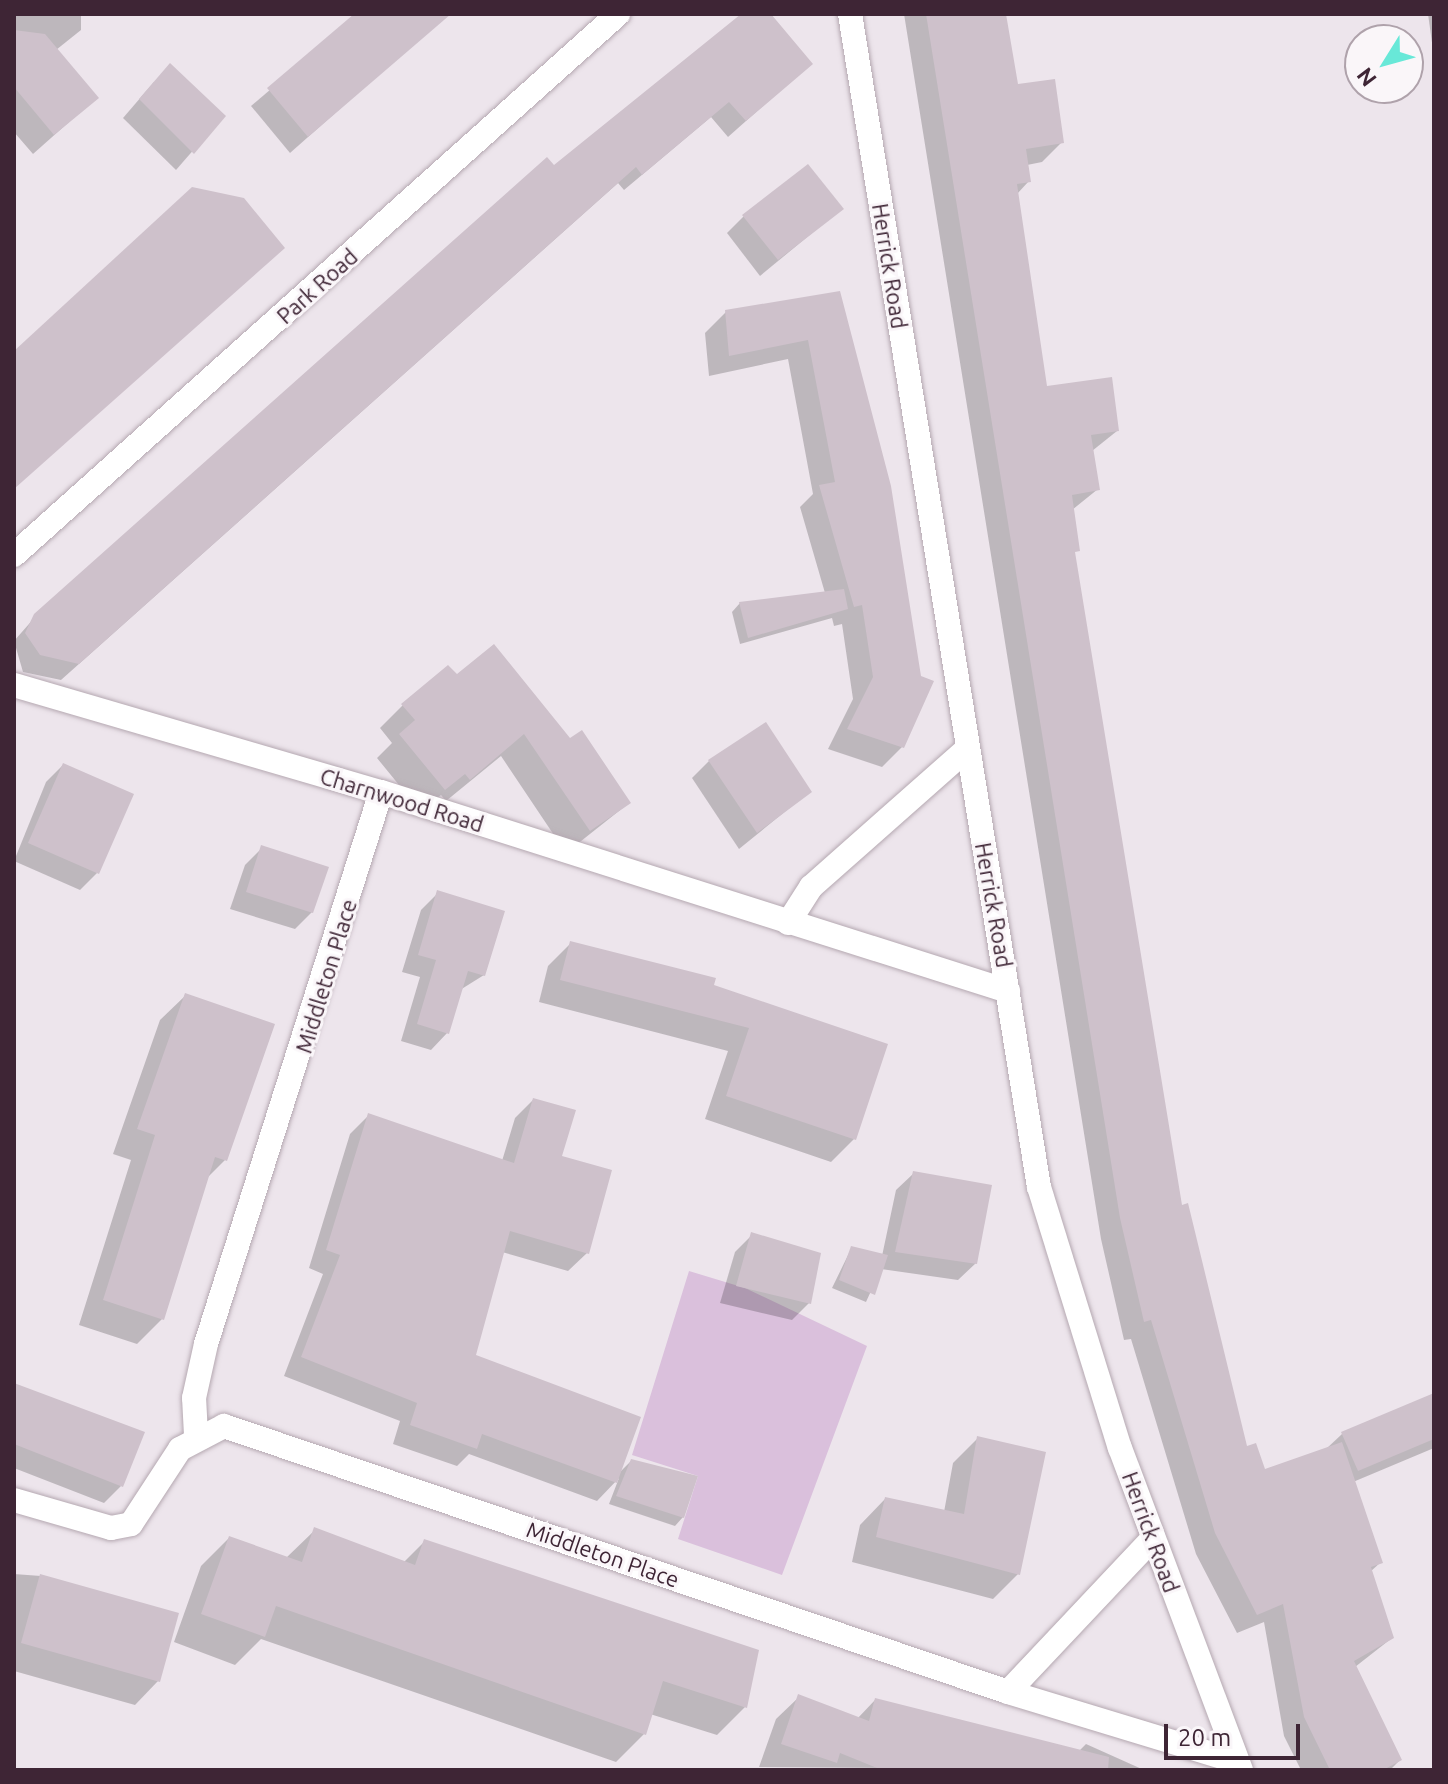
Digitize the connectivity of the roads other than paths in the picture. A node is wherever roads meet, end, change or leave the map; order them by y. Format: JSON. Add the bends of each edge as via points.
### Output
{"nodes":[{"id":1,"x":618,"y":14,"type":"edge"},
{"id":2,"x":850,"y":14,"type":"edge"},
{"id":3,"x":14,"y":555,"type":"edge"},
{"id":4,"x":14,"y":685,"type":"edge"},
{"id":5,"x":967,"y":749,"type":"junction"},
{"id":6,"x":381,"y":792,"type":"junction"},
{"id":7,"x":788,"y":923,"type":"junction"},
{"id":8,"x":1008,"y":991,"type":"junction"},
{"id":9,"x":196,"y":1435,"type":"junction"},
{"id":10,"x":14,"y":1500,"type":"edge"},
{"id":11,"x":1153,"y":1538,"type":"junction"},
{"id":12,"x":1008,"y":1692,"type":"junction"},
{"id":13,"x":1239,"y":1766,"type":"edge"}],
"edges":[{"from":1,"to":3,"type":"street","name":"Park Road"},
{"from":2,"to":5,"type":"street","name":"Herrick Road"},
{"from":4,"to":6,"type":"street","name":"Charnwood Road"},
{"from":5,"to":7,"type":"street","via":[[811,887]]},
{"from":5,"to":8,"type":"street","name":"Herrick Road"},
{"from":6,"to":7,"type":"street","name":"Charnwood Road"},
{"from":6,"to":9,"type":"street","name":"Middleton Place","via":[[206,1344],[194,1398]]},
{"from":7,"to":8,"type":"street","name":"Charnwood Road"},
{"from":8,"to":11,"type":"street","name":"Herrick Road","via":[[1057,1254]]},
{"from":9,"to":10,"type":"street","via":[[131,1524],[88,1522]]},
{"from":9,"to":12,"type":"street","name":"Middleton Place","via":[[224,1426]]},
{"from":11,"to":12,"type":"street"},
{"from":11,"to":13,"type":"street","name":"Herrick Road"},
{"from":12,"to":13,"type":"street","name":"Middleton Place"}]}
